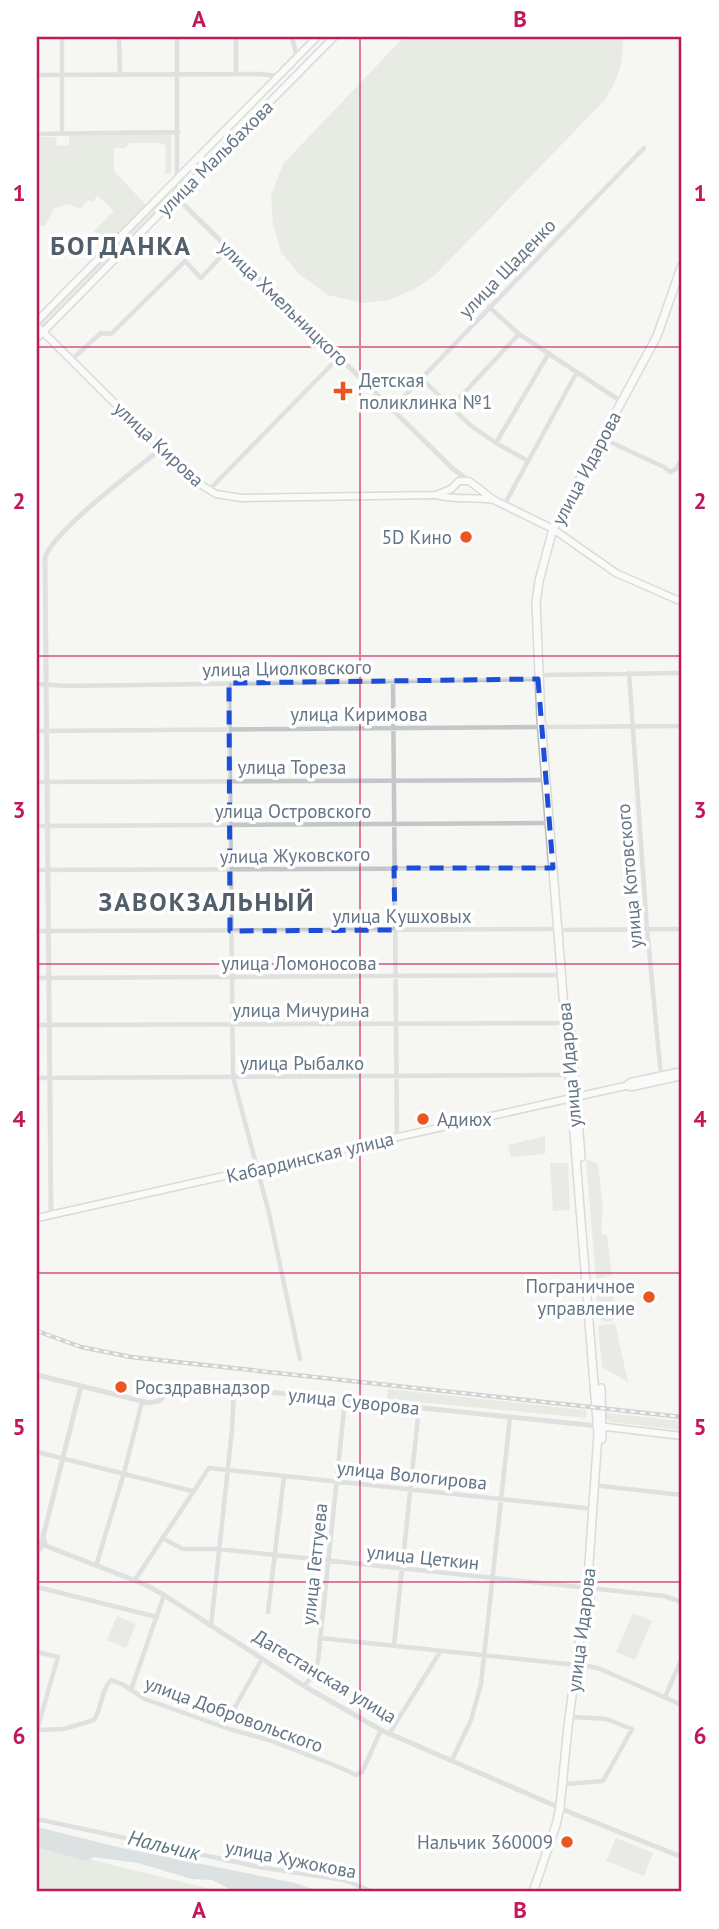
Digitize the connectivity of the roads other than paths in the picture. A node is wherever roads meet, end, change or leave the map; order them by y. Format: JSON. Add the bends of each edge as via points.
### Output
{"nodes":[{"id":1,"x":61,"y":37,"type":"edge"},
{"id":2,"x":119,"y":37,"type":"edge"},
{"id":3,"x":177,"y":37,"type":"edge"},
{"id":4,"x":236,"y":37,"type":"edge"},
{"id":5,"x":292,"y":37,"type":"edge"},
{"id":6,"x":317,"y":37,"type":"edge"},
{"id":7,"x":334,"y":37,"type":"edge"},
{"id":8,"x":297,"y":58,"type":"junction"},
{"id":9,"x":120,"y":74,"type":"junction"},
{"id":10,"x":177,"y":74,"type":"junction"},
{"id":11,"x":236,"y":74,"type":"junction"},
{"id":12,"x":37,"y":75,"type":"edge"},
{"id":13,"x":62,"y":75,"type":"junction"},
{"id":14,"x":278,"y":77,"type":"junction"},
{"id":15,"x":178,"y":132,"type":"junction"},
{"id":16,"x":37,"y":134,"type":"edge"},
{"id":17,"x":62,"y":134,"type":"junction"},
{"id":18,"x":645,"y":148,"type":"dead end"},
{"id":19,"x":177,"y":178,"type":"junction"},
{"id":20,"x":186,"y":186,"type":"junction"},
{"id":21,"x":172,"y":192,"type":"junction"},
{"id":22,"x":228,"y":249,"type":"junction"},
{"id":23,"x":682,"y":265,"type":"edge"},
{"id":24,"x":682,"y":280,"type":"edge"},
{"id":25,"x":489,"y":307,"type":"junction"},
{"id":26,"x":37,"y":324,"type":"edge"},
{"id":27,"x":43,"y":332,"type":"junction"},
{"id":28,"x":519,"y":334,"type":"junction"},
{"id":29,"x":37,"y":338,"type":"edge"},
{"id":30,"x":548,"y":353,"type":"junction"},
{"id":31,"x":339,"y":357,"type":"junction"},
{"id":32,"x":71,"y":359,"type":"junction"},
{"id":33,"x":577,"y":372,"type":"junction"},
{"id":34,"x":421,"y":378,"type":"junction"},
{"id":35,"x":622,"y":402,"type":"junction"},
{"id":36,"x":451,"y":407,"type":"junction"},
{"id":37,"x":391,"y":409,"type":"junction"},
{"id":38,"x":606,"y":440,"type":"junction"},
{"id":39,"x":495,"y":443,"type":"junction"},
{"id":40,"x":161,"y":449,"type":"junction"},
{"id":41,"x":682,"y":459,"type":"edge"},
{"id":42,"x":528,"y":461,"type":"junction"},
{"id":43,"x":452,"y":468,"type":"junction"},
{"id":44,"x":471,"y":482,"type":"junction"},
{"id":45,"x":455,"y":485,"type":"junction"},
{"id":46,"x":208,"y":491,"type":"junction"},
{"id":47,"x":436,"y":495,"type":"junction"},
{"id":48,"x":459,"y":499,"type":"junction"},
{"id":49,"x":469,"y":499,"type":"junction"},
{"id":50,"x":494,"y":500,"type":"junction"},
{"id":51,"x":504,"y":505,"type":"junction"},
{"id":52,"x":555,"y":531,"type":"junction"},
{"id":53,"x":682,"y":603,"type":"edge"},
{"id":54,"x":629,"y":673,"type":"junction"},
{"id":55,"x":682,"y":673,"type":"edge"},
{"id":56,"x":541,"y":677,"type":"junction"},
{"id":57,"x":393,"y":681,"type":"junction"},
{"id":58,"x":229,"y":683,"type":"junction"},
{"id":59,"x":37,"y":684,"type":"edge"},
{"id":60,"x":47,"y":685,"type":"junction"},
{"id":61,"x":682,"y":726,"type":"edge"},
{"id":62,"x":544,"y":727,"type":"junction"},
{"id":63,"x":631,"y":727,"type":"junction"},
{"id":64,"x":394,"y":728,"type":"junction"},
{"id":65,"x":228,"y":729,"type":"junction"},
{"id":66,"x":37,"y":731,"type":"edge"},
{"id":67,"x":48,"y":731,"type":"junction"},
{"id":68,"x":394,"y":780,"type":"junction"},
{"id":69,"x":547,"y":780,"type":"junction"},
{"id":70,"x":37,"y":782,"type":"edge"},
{"id":71,"x":48,"y":782,"type":"junction"},
{"id":72,"x":230,"y":782,"type":"junction"},
{"id":73,"x":550,"y":823,"type":"junction"},
{"id":74,"x":395,"y":824,"type":"junction"},
{"id":75,"x":37,"y":826,"type":"edge"},
{"id":76,"x":229,"y":826,"type":"junction"},
{"id":77,"x":48,"y":827,"type":"junction"},
{"id":78,"x":394,"y":868,"type":"junction"},
{"id":79,"x":553,"y":868,"type":"junction"},
{"id":80,"x":37,"y":870,"type":"edge"},
{"id":81,"x":49,"y":870,"type":"junction"},
{"id":82,"x":231,"y":870,"type":"junction"},
{"id":83,"x":647,"y":929,"type":"junction"},
{"id":84,"x":682,"y":929,"type":"edge"},
{"id":85,"x":396,"y":930,"type":"junction"},
{"id":86,"x":560,"y":930,"type":"junction"},
{"id":87,"x":37,"y":931,"type":"edge"},
{"id":88,"x":49,"y":931,"type":"junction"},
{"id":89,"x":230,"y":931,"type":"junction"},
{"id":90,"x":562,"y":975,"type":"junction"},
{"id":91,"x":396,"y":977,"type":"junction"},
{"id":92,"x":37,"y":978,"type":"edge"},
{"id":93,"x":49,"y":978,"type":"junction"},
{"id":94,"x":231,"y":978,"type":"junction"},
{"id":95,"x":566,"y":1023,"type":"junction"},
{"id":96,"x":231,"y":1024,"type":"junction"},
{"id":97,"x":397,"y":1024,"type":"junction"},
{"id":98,"x":37,"y":1025,"type":"edge"},
{"id":99,"x":50,"y":1025,"type":"junction"},
{"id":100,"x":682,"y":1073,"type":"edge"},
{"id":101,"x":568,"y":1075,"type":"junction"},
{"id":102,"x":661,"y":1076,"type":"junction"},
{"id":103,"x":233,"y":1077,"type":"junction"},
{"id":104,"x":396,"y":1077,"type":"junction"},
{"id":105,"x":37,"y":1078,"type":"edge"},
{"id":106,"x":50,"y":1078,"type":"junction"},
{"id":107,"x":625,"y":1086,"type":"junction"},
{"id":108,"x":574,"y":1098,"type":"junction"},
{"id":109,"x":397,"y":1138,"type":"junction"},
{"id":110,"x":258,"y":1169,"type":"junction"},
{"id":111,"x":51,"y":1215,"type":"junction"},
{"id":112,"x":37,"y":1219,"type":"edge"},
{"id":113,"x":300,"y":1359,"type":"dead end"},
{"id":114,"x":37,"y":1375,"type":"edge"},
{"id":115,"x":81,"y":1386,"type":"junction"},
{"id":116,"x":234,"y":1389,"type":"junction"},
{"id":117,"x":345,"y":1400,"type":"junction"},
{"id":118,"x":142,"y":1402,"type":"junction"},
{"id":119,"x":419,"y":1407,"type":"junction"},
{"id":120,"x":510,"y":1417,"type":"junction"},
{"id":121,"x":601,"y":1427,"type":"junction"},
{"id":122,"x":682,"y":1436,"type":"edge"},
{"id":123,"x":37,"y":1452,"type":"edge"},
{"id":124,"x":63,"y":1459,"type":"junction"},
{"id":125,"x":227,"y":1470,"type":"junction"},
{"id":126,"x":124,"y":1473,"type":"junction"},
{"id":127,"x":284,"y":1476,"type":"junction"},
{"id":128,"x":337,"y":1482,"type":"junction"},
{"id":129,"x":601,"y":1486,"type":"junction"},
{"id":130,"x":411,"y":1489,"type":"junction"},
{"id":131,"x":192,"y":1491,"type":"junction"},
{"id":132,"x":682,"y":1495,"type":"edge"},
{"id":133,"x":501,"y":1499,"type":"junction"},
{"id":134,"x":595,"y":1509,"type":"junction"},
{"id":135,"x":162,"y":1538,"type":"junction"},
{"id":136,"x":37,"y":1541,"type":"edge"},
{"id":137,"x":44,"y":1543,"type":"junction"},
{"id":138,"x":219,"y":1549,"type":"junction"},
{"id":139,"x":37,"y":1553,"type":"edge"},
{"id":140,"x":275,"y":1555,"type":"junction"},
{"id":141,"x":329,"y":1561,"type":"junction"},
{"id":142,"x":96,"y":1566,"type":"junction"},
{"id":143,"x":402,"y":1568,"type":"junction"},
{"id":144,"x":492,"y":1578,"type":"junction"},
{"id":145,"x":135,"y":1580,"type":"junction"},
{"id":146,"x":37,"y":1587,"type":"edge"},
{"id":147,"x":589,"y":1587,"type":"junction"},
{"id":148,"x":164,"y":1595,"type":"junction"},
{"id":149,"x":682,"y":1602,"type":"edge"},
{"id":150,"x":268,"y":1612,"type":"dead end"},
{"id":151,"x":157,"y":1616,"type":"junction"},
{"id":152,"x":211,"y":1626,"type":"junction"},
{"id":153,"x":320,"y":1638,"type":"junction"},
{"id":154,"x":394,"y":1645,"type":"junction"},
{"id":155,"x":440,"y":1651,"type":"junction"},
{"id":156,"x":37,"y":1652,"type":"edge"},
{"id":157,"x":485,"y":1656,"type":"junction"},
{"id":158,"x":682,"y":1658,"type":"edge"},
{"id":159,"x":262,"y":1659,"type":"junction"},
{"id":160,"x":579,"y":1665,"type":"junction"},
{"id":161,"x":304,"y":1686,"type":"junction"},
{"id":162,"x":131,"y":1690,"type":"junction"},
{"id":163,"x":665,"y":1698,"type":"junction"},
{"id":164,"x":682,"y":1705,"type":"edge"},
{"id":165,"x":574,"y":1717,"type":"junction"},
{"id":166,"x":224,"y":1727,"type":"junction"},
{"id":167,"x":37,"y":1730,"type":"edge"},
{"id":168,"x":380,"y":1730,"type":"junction"},
{"id":169,"x":389,"y":1734,"type":"junction"},
{"id":170,"x":452,"y":1760,"type":"junction"},
{"id":171,"x":566,"y":1784,"type":"junction"},
{"id":172,"x":562,"y":1808,"type":"junction"},
{"id":173,"x":37,"y":1819,"type":"edge"},
{"id":174,"x":682,"y":1857,"type":"edge"},
{"id":175,"x":374,"y":1892,"type":"edge"},
{"id":176,"x":533,"y":1892,"type":"edge"},
{"id":177,"x":539,"y":1892,"type":"edge"}],
"edges":[{"from":1,"to":13,"type":"street"},
{"from":2,"to":9,"type":"street"},
{"from":3,"to":10,"type":"street"},
{"from":4,"to":11,"type":"street"},
{"from":5,"to":8,"type":"street"},
{"from":6,"to":8,"type":"main road","name":"улица Мальбахова"},
{"from":7,"to":20,"type":"main road","name":"улица Мальбахова"},
{"from":8,"to":14,"type":"main road","name":"улица Мальбахова"},
{"from":9,"to":10,"type":"street"},
{"from":9,"to":13,"type":"street"},
{"from":10,"to":11,"type":"street"},
{"from":10,"to":15,"type":"street"},
{"from":11,"to":14,"type":"street"},
{"from":12,"to":13,"type":"street"},
{"from":13,"to":17,"type":"street"},
{"from":14,"to":19,"type":"main road","name":"улица Мальбахова"},
{"from":15,"to":17,"type":"street"},
{"from":15,"to":19,"type":"street"},
{"from":16,"to":17,"type":"street"},
{"from":18,"to":25,"type":"street","name":"улица Щаденко"},
{"from":19,"to":20,"type":"street"},
{"from":19,"to":21,"type":"main road","name":"улица Мальбахова"},
{"from":20,"to":21,"type":"main road","name":"улица Мальбахова"},
{"from":21,"to":22,"type":"street","name":"улица Хмельницкого"},
{"from":21,"to":26,"type":"main road","name":"улица Мальбахова"},
{"from":21,"to":27,"type":"main road","name":"улица Мальбахова"},
{"from":22,"to":31,"type":"street","name":"улица Хмельницкого"},
{"from":22,"to":32,"type":"street","via":[[201,278],[185,261],[111,334],[101,333]]},
{"from":23,"to":35,"type":"main road","name":"улица Идарова","via":[[661,325]]},
{"from":24,"to":38,"type":"main road","name":"улица Идарова","via":[[663,333]]},
{"from":25,"to":28,"type":"street"},
{"from":25,"to":34,"type":"street","name":"улица Щаденко"},
{"from":26,"to":27,"type":"main road","name":"улица Кирова"},
{"from":27,"to":29,"type":"main road","name":"улица Мальбахова"},
{"from":27,"to":32,"type":"main road","name":"улица Кирова"},
{"from":28,"to":30,"type":"street"},
{"from":28,"to":36,"type":"street"},
{"from":30,"to":33,"type":"street"},
{"from":30,"to":39,"type":"street"},
{"from":31,"to":37,"type":"street","name":"улица Хмельницкого"},
{"from":31,"to":46,"type":"street"},
{"from":32,"to":40,"type":"main road","name":"улица Кирова"},
{"from":33,"to":35,"type":"street"},
{"from":33,"to":42,"type":"street"},
{"from":34,"to":36,"type":"street"},
{"from":34,"to":37,"type":"street","name":"улица Щаденко"},
{"from":35,"to":52,"type":"main road","name":"улица Идарова"},
{"from":36,"to":39,"type":"street"},
{"from":37,"to":43,"type":"street","name":"улица Хмельницкого"},
{"from":38,"to":41,"type":"street","via":[[670,472]]},
{"from":38,"to":52,"type":"main road","name":"улица Идарова"},
{"from":39,"to":42,"type":"street"},
{"from":40,"to":46,"type":"main road","name":"улица Кирова"},
{"from":40,"to":60,"type":"street","via":[[47,551]]},
{"from":42,"to":51,"type":"street"},
{"from":43,"to":44,"type":"street","name":"улица Хмельницкого"},
{"from":43,"to":45,"type":"street"},
{"from":44,"to":45,"type":"main road","via":[[462,480]]},
{"from":44,"to":49,"type":"main road","via":[[474,491]]},
{"from":44,"to":50,"type":"main road"},
{"from":45,"to":47,"type":"main road"},
{"from":45,"to":48,"type":"main road"},
{"from":46,"to":47,"type":"main road","name":"улица Кирова","via":[[241,498]]},
{"from":47,"to":48,"type":"main road"},
{"from":48,"to":49,"type":"main road"},
{"from":49,"to":50,"type":"main road"},
{"from":50,"to":51,"type":"main road"},
{"from":51,"to":52,"type":"main road"},
{"from":52,"to":53,"type":"main road","via":[[616,573]]},
{"from":52,"to":56,"type":"main road","name":"улица Идарова","via":[[541,595]]},
{"from":52,"to":56,"type":"main road","name":"улица Идарова","via":[[539,580],[536,637]]},
{"from":54,"to":55,"type":"street","name":"улица Циолковского"},
{"from":54,"to":56,"type":"street","name":"улица Циолковского"},
{"from":54,"to":63,"type":"street","name":"улица Котовского"},
{"from":56,"to":57,"type":"street","name":"улица Циолковского"},
{"from":56,"to":62,"type":"main road","name":"улица Идарова"},
{"from":57,"to":58,"type":"street","name":"улица Циолковского"},
{"from":57,"to":64,"type":"street"},
{"from":58,"to":60,"type":"street","name":"улица Циолковского"},
{"from":58,"to":65,"type":"street"},
{"from":59,"to":60,"type":"street","name":"улица Циолковского"},
{"from":60,"to":67,"type":"street"},
{"from":61,"to":63,"type":"street","name":"улица Киримова"},
{"from":62,"to":63,"type":"street","name":"улица Киримова"},
{"from":62,"to":64,"type":"street","name":"улица Киримова"},
{"from":62,"to":69,"type":"main road","name":"улица Идарова"},
{"from":62,"to":86,"type":"main road","name":"улица Идарова"},
{"from":63,"to":83,"type":"street","name":"улица Котовского"},
{"from":64,"to":65,"type":"street","name":"улица Киримова"},
{"from":64,"to":68,"type":"street"},
{"from":65,"to":67,"type":"street","name":"улица Киримова"},
{"from":65,"to":72,"type":"street"},
{"from":66,"to":67,"type":"street","name":"улица Киримова"},
{"from":67,"to":71,"type":"street"},
{"from":68,"to":69,"type":"street","name":"улица Тореза"},
{"from":68,"to":72,"type":"street","name":"улица Тореза"},
{"from":68,"to":74,"type":"street"},
{"from":69,"to":73,"type":"main road","name":"улица Идарова"},
{"from":70,"to":71,"type":"street","name":"улица Тореза"},
{"from":71,"to":72,"type":"street","name":"улица Тореза"},
{"from":71,"to":77,"type":"street"},
{"from":72,"to":76,"type":"street"},
{"from":73,"to":74,"type":"street","name":"улица Островского"},
{"from":73,"to":79,"type":"main road","name":"улица Идарова"},
{"from":74,"to":76,"type":"street","name":"улица Островского"},
{"from":74,"to":78,"type":"street"},
{"from":75,"to":77,"type":"street","name":"улица Островского"},
{"from":76,"to":77,"type":"street","name":"улица Островского"},
{"from":76,"to":82,"type":"street"},
{"from":77,"to":81,"type":"street"},
{"from":78,"to":79,"type":"street","name":"улица Жуковского"},
{"from":78,"to":82,"type":"street","name":"улица Жуковского"},
{"from":78,"to":85,"type":"street"},
{"from":79,"to":86,"type":"main road","name":"улица Идарова"},
{"from":80,"to":81,"type":"street","name":"улица Жуковского"},
{"from":81,"to":82,"type":"street","name":"улица Жуковского"},
{"from":81,"to":88,"type":"street"},
{"from":82,"to":89,"type":"street"},
{"from":83,"to":84,"type":"street","name":"улица Кушховых"},
{"from":83,"to":86,"type":"street","name":"улица Кушховых"},
{"from":83,"to":102,"type":"street","name":"улица Котовского"},
{"from":85,"to":86,"type":"street","name":"улица Кушховых"},
{"from":85,"to":89,"type":"street","name":"улица Кушховых"},
{"from":85,"to":91,"type":"street"},
{"from":86,"to":90,"type":"main road","name":"улица Идарова"},
{"from":86,"to":108,"type":"main road","name":"улица Идарова"},
{"from":87,"to":88,"type":"street","name":"улица Кушховых"},
{"from":88,"to":89,"type":"street","name":"улица Кушховых"},
{"from":88,"to":93,"type":"street"},
{"from":89,"to":94,"type":"street"},
{"from":90,"to":91,"type":"street","name":"улица Ломоносова"},
{"from":90,"to":95,"type":"main road","name":"улица Идарова"},
{"from":91,"to":94,"type":"street","name":"улица Ломоносова"},
{"from":91,"to":97,"type":"street"},
{"from":92,"to":93,"type":"street","name":"улица Ломоносова"},
{"from":93,"to":94,"type":"street","name":"улица Ломоносова"},
{"from":93,"to":99,"type":"street"},
{"from":94,"to":96,"type":"street"},
{"from":95,"to":97,"type":"street","name":"улица Мичурина"},
{"from":95,"to":101,"type":"main road","name":"улица Идарова"},
{"from":96,"to":97,"type":"street","name":"улица Мичурина"},
{"from":96,"to":99,"type":"street","name":"улица Мичурина"},
{"from":96,"to":103,"type":"street"},
{"from":97,"to":104,"type":"street"},
{"from":98,"to":99,"type":"street","name":"улица Мичурина"},
{"from":99,"to":106,"type":"street"},
{"from":100,"to":102,"type":"main road","name":"Кабардинская улица"},
{"from":100,"to":107,"type":"main road","name":"Кабардинская улица"},
{"from":101,"to":104,"type":"street","name":"улица Рыбалко"},
{"from":101,"to":108,"type":"main road","name":"улица Идарова"},
{"from":102,"to":107,"type":"main road","name":"Кабардинская улица"},
{"from":103,"to":104,"type":"street","name":"улица Рыбалко"},
{"from":103,"to":106,"type":"street","name":"улица Рыбалко"},
{"from":103,"to":110,"type":"street"},
{"from":104,"to":109,"type":"street"},
{"from":105,"to":106,"type":"street","name":"улица Рыбалко"},
{"from":106,"to":111,"type":"street"},
{"from":107,"to":108,"type":"main road","name":"Кабардинская улица"},
{"from":108,"to":109,"type":"main road","name":"Кабардинская улица"},
{"from":108,"to":121,"type":"main road","name":"улица Идарова"},
{"from":109,"to":110,"type":"main road","name":"Кабардинская улица"},
{"from":110,"to":111,"type":"main road","name":"Кабардинская улица"},
{"from":110,"to":113,"type":"street"},
{"from":111,"to":112,"type":"main road","name":"Кабардинская улица"},
{"from":114,"to":115,"type":"street"},
{"from":115,"to":118,"type":"street"},
{"from":115,"to":124,"type":"street"},
{"from":116,"to":117,"type":"street","name":"улица Суворова"},
{"from":116,"to":118,"type":"street","name":"улица Суворова","via":[[176,1383],[159,1401]]},
{"from":116,"to":125,"type":"street"},
{"from":117,"to":119,"type":"street","name":"улица Суворова"},
{"from":117,"to":128,"type":"street","name":"улица Геттуева"},
{"from":118,"to":126,"type":"street"},
{"from":119,"to":120,"type":"street","name":"улица Суворова"},
{"from":119,"to":130,"type":"street"},
{"from":120,"to":121,"type":"street","name":"улица Суворова"},
{"from":120,"to":133,"type":"street"},
{"from":121,"to":122,"type":"main road","name":"улица Суворова"},
{"from":121,"to":129,"type":"main road","name":"улица Идарова"},
{"from":121,"to":134,"type":"main road","name":"улица Идарова"},
{"from":123,"to":124,"type":"street"},
{"from":124,"to":126,"type":"street"},
{"from":124,"to":137,"type":"street"},
{"from":125,"to":127,"type":"street","name":"улица Вологирова"},
{"from":125,"to":131,"type":"street","via":[[208,1468]]},
{"from":125,"to":138,"type":"street"},
{"from":126,"to":131,"type":"street"},
{"from":126,"to":142,"type":"street"},
{"from":127,"to":128,"type":"street","name":"улица Вологирова"},
{"from":127,"to":140,"type":"street"},
{"from":128,"to":130,"type":"street","name":"улица Вологирова"},
{"from":128,"to":141,"type":"street","name":"улица Геттуева"},
{"from":129,"to":132,"type":"street"},
{"from":129,"to":147,"type":"main road","name":"улица Идарова"},
{"from":130,"to":133,"type":"street","name":"улица Вологирова"},
{"from":130,"to":143,"type":"street"},
{"from":131,"to":135,"type":"street"},
{"from":133,"to":134,"type":"street","name":"улица Вологирова"},
{"from":133,"to":144,"type":"street"},
{"from":134,"to":147,"type":"main road","name":"улица Идарова"},
{"from":135,"to":138,"type":"street","name":"улица Цеткин","via":[[183,1549]]},
{"from":135,"to":145,"type":"street"},
{"from":136,"to":137,"type":"street","name":"Дагестанская улица"},
{"from":137,"to":139,"type":"street"},
{"from":137,"to":142,"type":"street","name":"Дагестанская улица"},
{"from":138,"to":140,"type":"street","name":"улица Цеткин"},
{"from":138,"to":152,"type":"street"},
{"from":140,"to":141,"type":"street","name":"улица Цеткин"},
{"from":140,"to":150,"type":"street"},
{"from":141,"to":143,"type":"street","name":"улица Цеткин"},
{"from":141,"to":153,"type":"street","name":"улица Геттуева"},
{"from":142,"to":145,"type":"street","name":"Дагестанская улица"},
{"from":143,"to":144,"type":"street","name":"улица Цеткин"},
{"from":143,"to":154,"type":"street"},
{"from":144,"to":147,"type":"street","name":"улица Цеткин"},
{"from":144,"to":157,"type":"street"},
{"from":145,"to":148,"type":"street","name":"Дагестанская улица"},
{"from":146,"to":151,"type":"street"},
{"from":147,"to":149,"type":"street","name":"улица Цеткин"},
{"from":147,"to":160,"type":"main road","name":"улица Идарова"},
{"from":148,"to":151,"type":"street"},
{"from":148,"to":152,"type":"street","name":"Дагестанская улица"},
{"from":151,"to":162,"type":"street"},
{"from":152,"to":159,"type":"street","name":"Дагестанская улица"},
{"from":153,"to":154,"type":"street"},
{"from":153,"to":161,"type":"street","name":"улица Геттуева","via":[[316,1668]]},
{"from":154,"to":155,"type":"street"},
{"from":155,"to":157,"type":"street"},
{"from":155,"to":169,"type":"street"},
{"from":156,"to":167,"type":"street","via":[[58,1656]]},
{"from":157,"to":160,"type":"street"},
{"from":157,"to":170,"type":"street","via":[[471,1720]]},
{"from":158,"to":163,"type":"street"},
{"from":159,"to":161,"type":"street","name":"Дагестанская улица"},
{"from":159,"to":166,"type":"street"},
{"from":160,"to":163,"type":"street","via":[[598,1668]]},
{"from":160,"to":165,"type":"main road","name":"улица Идарова"},
{"from":160,"to":172,"type":"main road","name":"улица Идарова"},
{"from":161,"to":168,"type":"street","name":"Дагестанская улица"},
{"from":162,"to":166,"type":"street","name":"улица Добровольского"},
{"from":162,"to":167,"type":"street","name":"улица Добровольского","via":[[110,1681],[94,1720],[64,1729]]},
{"from":163,"to":164,"type":"street"},
{"from":165,"to":171,"type":"main road","name":"улица Идарова"},
{"from":165,"to":171,"type":"street","via":[[606,1718],[632,1731],[603,1781]]},
{"from":166,"to":168,"type":"street","name":"улица Добровольского","via":[[360,1775]]},
{"from":168,"to":169,"type":"street","name":"Дагестанская улица"},
{"from":169,"to":170,"type":"street","name":"Дагестанская улица"},
{"from":170,"to":172,"type":"street","name":"Дагестанская улица"},
{"from":171,"to":172,"type":"main road","name":"улица Идарова"},
{"from":172,"to":174,"type":"street","name":"Дагестанская улица"},
{"from":172,"to":176,"type":"main road","name":"улица Идарова"},
{"from":172,"to":177,"type":"main road","name":"улица Идарова"},
{"from":173,"to":175,"type":"street","name":"улица Хужокова","via":[[259,1867],[344,1880]]}]}
